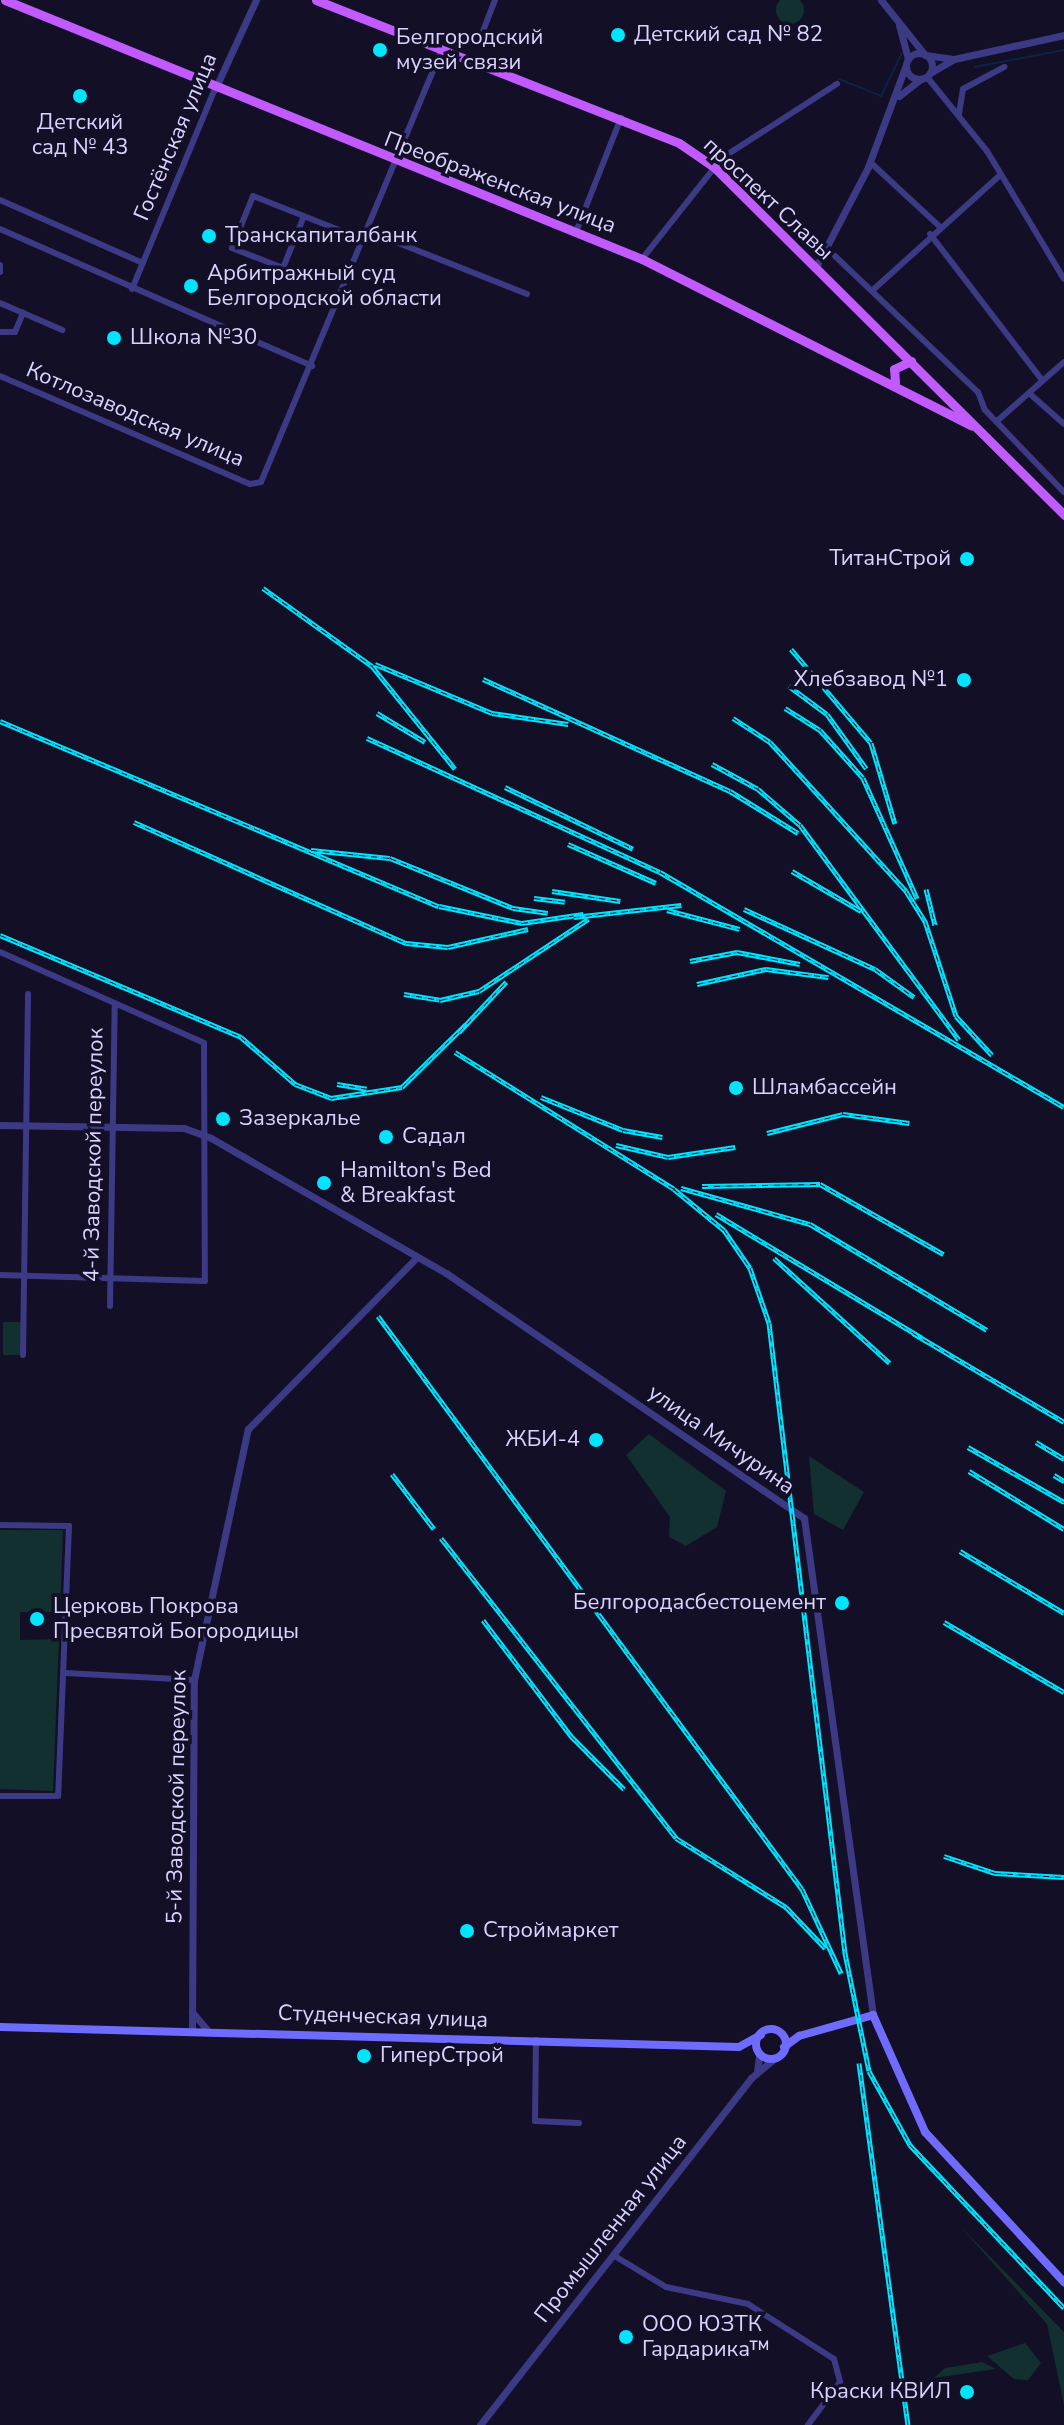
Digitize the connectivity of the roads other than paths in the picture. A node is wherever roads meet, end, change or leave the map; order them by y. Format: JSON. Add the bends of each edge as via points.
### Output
{"nodes":[{"id":1,"x":5,"y":0,"type":"edge"},
{"id":2,"x":256,"y":0,"type":"edge"},
{"id":3,"x":316,"y":0,"type":"edge"},
{"id":4,"x":495,"y":0,"type":"edge"},
{"id":5,"x":881,"y":0,"type":"edge"},
{"id":6,"x":899,"y":22,"type":"junction"},
{"id":7,"x":1064,"y":35,"type":"edge"},
{"id":8,"x":478,"y":44,"type":"dead end"},
{"id":9,"x":442,"y":50,"type":"junction"},
{"id":10,"x":925,"y":55,"type":"junction"},
{"id":11,"x":954,"y":59,"type":"junction"},
{"id":12,"x":907,"y":62,"type":"junction"},
{"id":13,"x":1004,"y":67,"type":"dead end"},
{"id":14,"x":926,"y":76,"type":"junction"},
{"id":15,"x":837,"y":84,"type":"dead end"},
{"id":16,"x":215,"y":89,"type":"junction"},
{"id":17,"x":897,"y":97,"type":"junction"},
{"id":18,"x":959,"y":114,"type":"junction"},
{"id":19,"x":621,"y":118,"type":"junction"},
{"id":20,"x":396,"y":162,"type":"junction"},
{"id":21,"x":870,"y":162,"type":"junction"},
{"id":22,"x":714,"y":167,"type":"junction"},
{"id":23,"x":999,"y":176,"type":"junction"},
{"id":24,"x":0,"y":200,"type":"edge"},
{"id":25,"x":304,"y":216,"type":"junction"},
{"id":26,"x":939,"y":226,"type":"junction"},
{"id":27,"x":0,"y":229,"type":"edge"},
{"id":28,"x":368,"y":231,"type":"junction"},
{"id":29,"x":576,"y":232,"type":"junction"},
{"id":30,"x":930,"y":234,"type":"junction"},
{"id":31,"x":364,"y":240,"type":"junction"},
{"id":32,"x":835,"y":256,"type":"dead end"},
{"id":33,"x":642,"y":259,"type":"junction"},
{"id":34,"x":143,"y":263,"type":"junction"},
{"id":35,"x":0,"y":265,"type":"edge"},
{"id":36,"x":816,"y":267,"type":"junction"},
{"id":37,"x":0,"y":272,"type":"edge"},
{"id":38,"x":1064,"y":279,"type":"edge"},
{"id":39,"x":132,"y":289,"type":"junction"},
{"id":40,"x":874,"y":289,"type":"junction"},
{"id":41,"x":527,"y":294,"type":"dead end"},
{"id":42,"x":0,"y":303,"type":"edge"},
{"id":43,"x":23,"y":313,"type":"junction"},
{"id":44,"x":62,"y":330,"type":"dead end"},
{"id":45,"x":0,"y":332,"type":"edge"},
{"id":46,"x":911,"y":361,"type":"junction"},
{"id":47,"x":1064,"y":362,"type":"edge"},
{"id":48,"x":312,"y":366,"type":"junction"},
{"id":49,"x":921,"y":371,"type":"junction"},
{"id":50,"x":0,"y":376,"type":"edge"},
{"id":51,"x":1042,"y":380,"type":"junction"},
{"id":52,"x":896,"y":383,"type":"junction"},
{"id":53,"x":1030,"y":394,"type":"junction"},
{"id":54,"x":997,"y":421,"type":"junction"},
{"id":55,"x":1064,"y":424,"type":"edge"},
{"id":56,"x":971,"y":425,"type":"junction"},
{"id":57,"x":1064,"y":492,"type":"edge"},
{"id":58,"x":1064,"y":515,"type":"edge"},
{"id":59,"x":0,"y":952,"type":"edge"},
{"id":60,"x":28,"y":994,"type":"dead end"},
{"id":61,"x":115,"y":1004,"type":"junction"},
{"id":62,"x":0,"y":1125,"type":"edge"},
{"id":63,"x":25,"y":1125,"type":"junction"},
{"id":64,"x":111,"y":1126,"type":"junction"},
{"id":65,"x":203,"y":1134,"type":"junction"},
{"id":66,"x":417,"y":1257,"type":"junction"},
{"id":67,"x":0,"y":1275,"type":"edge"},
{"id":68,"x":25,"y":1276,"type":"junction"},
{"id":69,"x":110,"y":1278,"type":"junction"},
{"id":70,"x":110,"y":1306,"type":"dead end"},
{"id":71,"x":23,"y":1355,"type":"dead end"},
{"id":72,"x":0,"y":1525,"type":"edge"},
{"id":73,"x":66,"y":1673,"type":"junction"},
{"id":74,"x":194,"y":1680,"type":"junction"},
{"id":75,"x":0,"y":1796,"type":"edge"},
{"id":76,"x":192,"y":2012,"type":"junction"},
{"id":77,"x":873,"y":2015,"type":"junction"},
{"id":78,"x":0,"y":2027,"type":"edge"},
{"id":79,"x":192,"y":2030,"type":"junction"},
{"id":80,"x":207,"y":2030,"type":"junction"},
{"id":81,"x":782,"y":2033,"type":"junction"},
{"id":82,"x":761,"y":2035,"type":"junction"},
{"id":83,"x":799,"y":2036,"type":"junction"},
{"id":84,"x":536,"y":2040,"type":"junction"},
{"id":85,"x":739,"y":2047,"type":"junction"},
{"id":86,"x":784,"y":2047,"type":"junction"},
{"id":87,"x":759,"y":2054,"type":"junction"},
{"id":88,"x":774,"y":2059,"type":"junction"},
{"id":89,"x":757,"y":2072,"type":"junction"},
{"id":90,"x":579,"y":2123,"type":"dead end"},
{"id":91,"x":613,"y":2255,"type":"junction"},
{"id":92,"x":1064,"y":2282,"type":"edge"},
{"id":93,"x":480,"y":2425,"type":"edge"},
{"id":94,"x":808,"y":2425,"type":"edge"}],
"edges":[{"from":1,"to":16,"type":"main road","name":"Преображенская улица"},
{"from":2,"to":16,"type":"street","name":"Гостёнская улица"},
{"from":3,"to":9,"type":"main road","name":"проспект Славы"},
{"from":4,"to":8,"type":"street"},
{"from":5,"to":6,"type":"street"},
{"from":6,"to":10,"type":"street"},
{"from":6,"to":12,"type":"street"},
{"from":7,"to":11,"type":"street"},
{"from":9,"to":19,"type":"main road","name":"проспект Славы"},
{"from":9,"to":20,"type":"street"},
{"from":10,"to":11,"type":"street"},
{"from":10,"to":12,"type":"street"},
{"from":10,"to":14,"type":"street"},
{"from":11,"to":14,"type":"street"},
{"from":12,"to":14,"type":"street"},
{"from":12,"to":17,"type":"street"},
{"from":13,"to":18,"type":"street","via":[[963,89]]},
{"from":14,"to":17,"type":"street"},
{"from":14,"to":18,"type":"street"},
{"from":15,"to":22,"type":"street"},
{"from":16,"to":20,"type":"main road","name":"Преображенская улица"},
{"from":16,"to":34,"type":"street","name":"Гостёнская улица"},
{"from":17,"to":21,"type":"street"},
{"from":18,"to":23,"type":"street"},
{"from":19,"to":22,"type":"main road","name":"проспект Славы"},
{"from":19,"to":29,"type":"street"},
{"from":20,"to":28,"type":"street"},
{"from":20,"to":29,"type":"main road","name":"Преображенская улица"},
{"from":21,"to":26,"type":"street"},
{"from":21,"to":36,"type":"street"},
{"from":22,"to":33,"type":"street"},
{"from":22,"to":36,"type":"main road","name":"проспект Славы"},
{"from":23,"to":26,"type":"street"},
{"from":23,"to":38,"type":"street"},
{"from":24,"to":34,"type":"street"},
{"from":25,"to":25,"type":"street","via":[[253,196],[232,248],[283,268]]},
{"from":25,"to":31,"type":"street"},
{"from":26,"to":30,"type":"street"},
{"from":27,"to":39,"type":"street"},
{"from":28,"to":31,"type":"street"},
{"from":28,"to":41,"type":"street"},
{"from":29,"to":33,"type":"main road","name":"Преображенская улица"},
{"from":30,"to":40,"type":"street"},
{"from":30,"to":51,"type":"street"},
{"from":31,"to":48,"type":"street"},
{"from":32,"to":40,"type":"street"},
{"from":33,"to":52,"type":"main road","name":"Преображенская улица"},
{"from":34,"to":39,"type":"street","name":"Гостёнская улица"},
{"from":35,"to":37,"type":"street"},
{"from":36,"to":46,"type":"main road","name":"проспект Славы"},
{"from":39,"to":48,"type":"street"},
{"from":40,"to":54,"type":"street","via":[[978,392]]},
{"from":42,"to":43,"type":"street"},
{"from":43,"to":44,"type":"street"},
{"from":43,"to":45,"type":"street","via":[[15,332]]},
{"from":46,"to":49,"type":"main road","name":"проспект Славы"},
{"from":46,"to":52,"type":"main road","via":[[894,369]]},
{"from":47,"to":51,"type":"street"},
{"from":48,"to":50,"type":"street","name":"Котлозаводская улица","via":[[266,477],[256,484]]},
{"from":49,"to":52,"type":"main road","via":[[913,383]]},
{"from":49,"to":56,"type":"main road","name":"проспект Славы"},
{"from":51,"to":53,"type":"street"},
{"from":52,"to":56,"type":"main road","name":"Преображенская улица"},
{"from":53,"to":54,"type":"street"},
{"from":53,"to":55,"type":"street"},
{"from":54,"to":57,"type":"street"},
{"from":56,"to":58,"type":"main road"},
{"from":59,"to":61,"type":"street"},
{"from":60,"to":63,"type":"street"},
{"from":61,"to":64,"type":"street","name":"4-й Заводской переулок"},
{"from":61,"to":65,"type":"street","via":[[204,1043]]},
{"from":62,"to":63,"type":"street","name":"улица Мичурина"},
{"from":63,"to":64,"type":"street","name":"улица Мичурина"},
{"from":63,"to":68,"type":"street"},
{"from":64,"to":65,"type":"street","name":"улица Мичурина"},
{"from":64,"to":69,"type":"street","name":"4-й Заводской переулок"},
{"from":65,"to":66,"type":"street","name":"улица Мичурина"},
{"from":65,"to":69,"type":"street","via":[[205,1281]]},
{"from":66,"to":74,"type":"street","name":"5-й Заводской переулок","via":[[248,1429]]},
{"from":66,"to":77,"type":"street","name":"улица Мичурина","via":[[804,1518]]},
{"from":67,"to":68,"type":"street"},
{"from":68,"to":69,"type":"street"},
{"from":68,"to":71,"type":"street"},
{"from":69,"to":70,"type":"street","name":"4-й Заводской переулок"},
{"from":72,"to":73,"type":"street","via":[[69,1526]]},
{"from":73,"to":74,"type":"street"},
{"from":73,"to":75,"type":"street","via":[[58,1796]]},
{"from":74,"to":76,"type":"street","name":"5-й Заводской переулок"},
{"from":76,"to":79,"type":"street","name":"5-й Заводской переулок"},
{"from":76,"to":80,"type":"street"},
{"from":77,"to":83,"type":"main road"},
{"from":77,"to":92,"type":"main road","name":"улица Мичурина","via":[[925,2132]]},
{"from":78,"to":79,"type":"main road","name":"Студенческая улица"},
{"from":79,"to":80,"type":"main road","name":"Студенческая улица"},
{"from":80,"to":84,"type":"main road","name":"Студенческая улица"},
{"from":81,"to":82,"type":"main road"},
{"from":81,"to":83,"type":"main road"},
{"from":81,"to":86,"type":"main road"},
{"from":82,"to":85,"type":"main road"},
{"from":82,"to":87,"type":"main road"},
{"from":83,"to":86,"type":"main road"},
{"from":84,"to":85,"type":"main road","name":"Студенческая улица"},
{"from":84,"to":90,"type":"street","via":[[535,2121]]},
{"from":85,"to":87,"type":"main road"},
{"from":86,"to":88,"type":"main road"},
{"from":87,"to":88,"type":"main road"},
{"from":87,"to":89,"type":"street"},
{"from":88,"to":89,"type":"street","name":"Промышленная улица"},
{"from":89,"to":91,"type":"street","name":"Промышленная улица"},
{"from":91,"to":93,"type":"street","name":"Промышленная улица"},
{"from":91,"to":94,"type":"street","via":[[666,2287],[748,2304],[834,2359],[840,2382]]}]}
